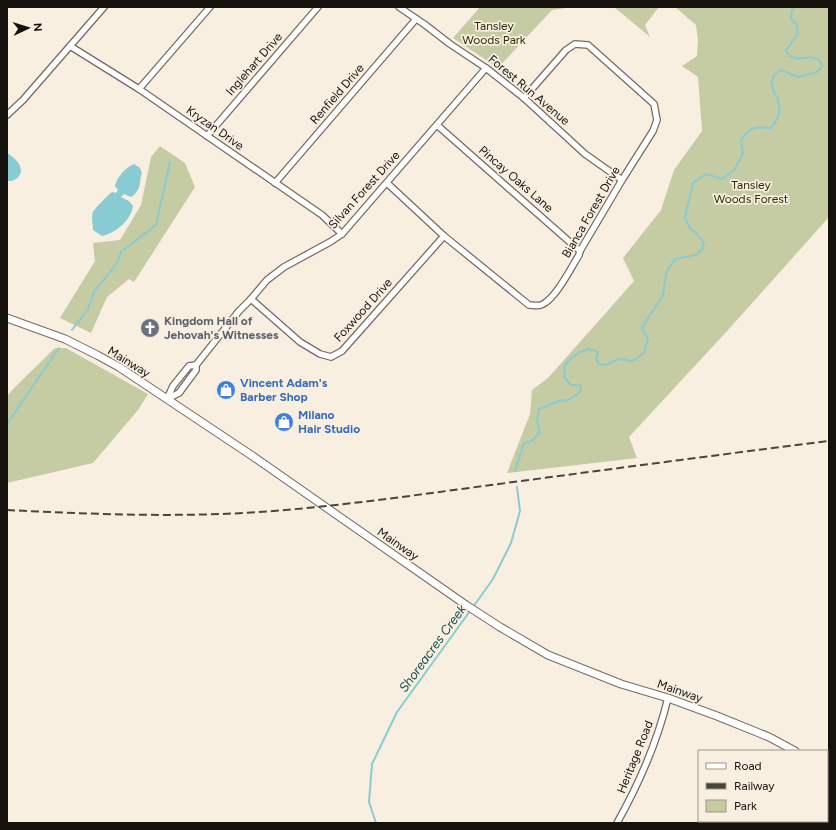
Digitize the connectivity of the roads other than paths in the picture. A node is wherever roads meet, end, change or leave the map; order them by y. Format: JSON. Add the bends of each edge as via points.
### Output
{"nodes":[{"id":1,"x":104,"y":7,"type":"edge"},
{"id":2,"x":210,"y":7,"type":"edge"},
{"id":3,"x":318,"y":7,"type":"edge"},
{"id":4,"x":399,"y":7,"type":"edge"},
{"id":5,"x":416,"y":19,"type":"junction"},
{"id":6,"x":70,"y":46,"type":"junction"},
{"id":7,"x":486,"y":68,"type":"junction"},
{"id":8,"x":139,"y":88,"type":"junction"},
{"id":9,"x":524,"y":98,"type":"junction"},
{"id":10,"x":7,"y":115,"type":"edge"},
{"id":11,"x":437,"y":125,"type":"junction"},
{"id":12,"x":207,"y":136,"type":"junction"},
{"id":13,"x":622,"y":180,"type":"junction"},
{"id":14,"x":275,"y":183,"type":"junction"},
{"id":15,"x":387,"y":183,"type":"junction"},
{"id":16,"x":342,"y":234,"type":"junction"},
{"id":17,"x":444,"y":236,"type":"junction"},
{"id":18,"x":580,"y":250,"type":"junction"},
{"id":19,"x":251,"y":299,"type":"junction"},
{"id":20,"x":7,"y":318,"type":"edge"},
{"id":21,"x":196,"y":365,"type":"junction"},
{"id":22,"x":167,"y":399,"type":"junction"},
{"id":23,"x":668,"y":698,"type":"junction"},
{"id":24,"x":793,"y":750,"type":"edge"},
{"id":25,"x":617,"y":823,"type":"edge"}],
"edges":[{"from":1,"to":6,"type":"street"},
{"from":2,"to":8,"type":"street"},
{"from":3,"to":12,"type":"street","name":"Inglehart Drive"},
{"from":4,"to":5,"type":"street","name":"Forest Run Avenue"},
{"from":5,"to":7,"type":"street","name":"Forest Run Avenue"},
{"from":5,"to":14,"type":"street","name":"Renfield Drive"},
{"from":6,"to":8,"type":"street","name":"Kryzan Drive"},
{"from":6,"to":10,"type":"street"},
{"from":7,"to":9,"type":"street","name":"Forest Run Avenue"},
{"from":7,"to":11,"type":"street","name":"Silvan Forest Drive"},
{"from":8,"to":12,"type":"street","name":"Kryzan Drive"},
{"from":9,"to":13,"type":"street","name":"Forest Run Avenue","via":[[585,154]]},
{"from":9,"to":13,"type":"street","name":"Bianca Forest Drive","via":[[566,50],[575,44],[588,45],[654,104],[657,120],[653,131]]},
{"from":11,"to":15,"type":"street","name":"Silvan Forest Drive"},
{"from":11,"to":18,"type":"street","name":"Pincay Oaks Lane"},
{"from":12,"to":14,"type":"street","name":"Kryzan Drive"},
{"from":13,"to":18,"type":"street","name":"Bianca Forest Drive"},
{"from":14,"to":16,"type":"street","name":"Kryzan Drive","via":[[322,215]]},
{"from":15,"to":16,"type":"street","name":"Silvan Forest Drive"},
{"from":15,"to":17,"type":"street","name":"Bianca Forest Drive"},
{"from":16,"to":19,"type":"street","name":"Silvan Forest Drive","via":[[284,267],[267,280]]},
{"from":17,"to":18,"type":"street","name":"Bianca Forest Drive","via":[[529,305],[540,306],[548,301],[560,286]]},
{"from":17,"to":19,"type":"street","name":"Foxwood Drive","via":[[342,351],[331,357],[320,354],[300,342]]},
{"from":19,"to":21,"type":"street","name":"Silvan Forest Drive"},
{"from":20,"to":22,"type":"street","name":"Mainway","via":[[65,339],[97,355]]},
{"from":21,"to":22,"type":"street","name":"Silvan Forest Drive","via":[[189,366],[173,386]]},
{"from":21,"to":22,"type":"street","name":"Silvan Forest Drive","via":[[196,370],[179,393]]},
{"from":22,"to":23,"type":"street","name":"Mainway","via":[[481,616],[548,655],[621,684]]},
{"from":23,"to":24,"type":"street","name":"Mainway","via":[[770,738]]},
{"from":23,"to":25,"type":"street","name":"Heritage Road","via":[[652,752]]}]}
